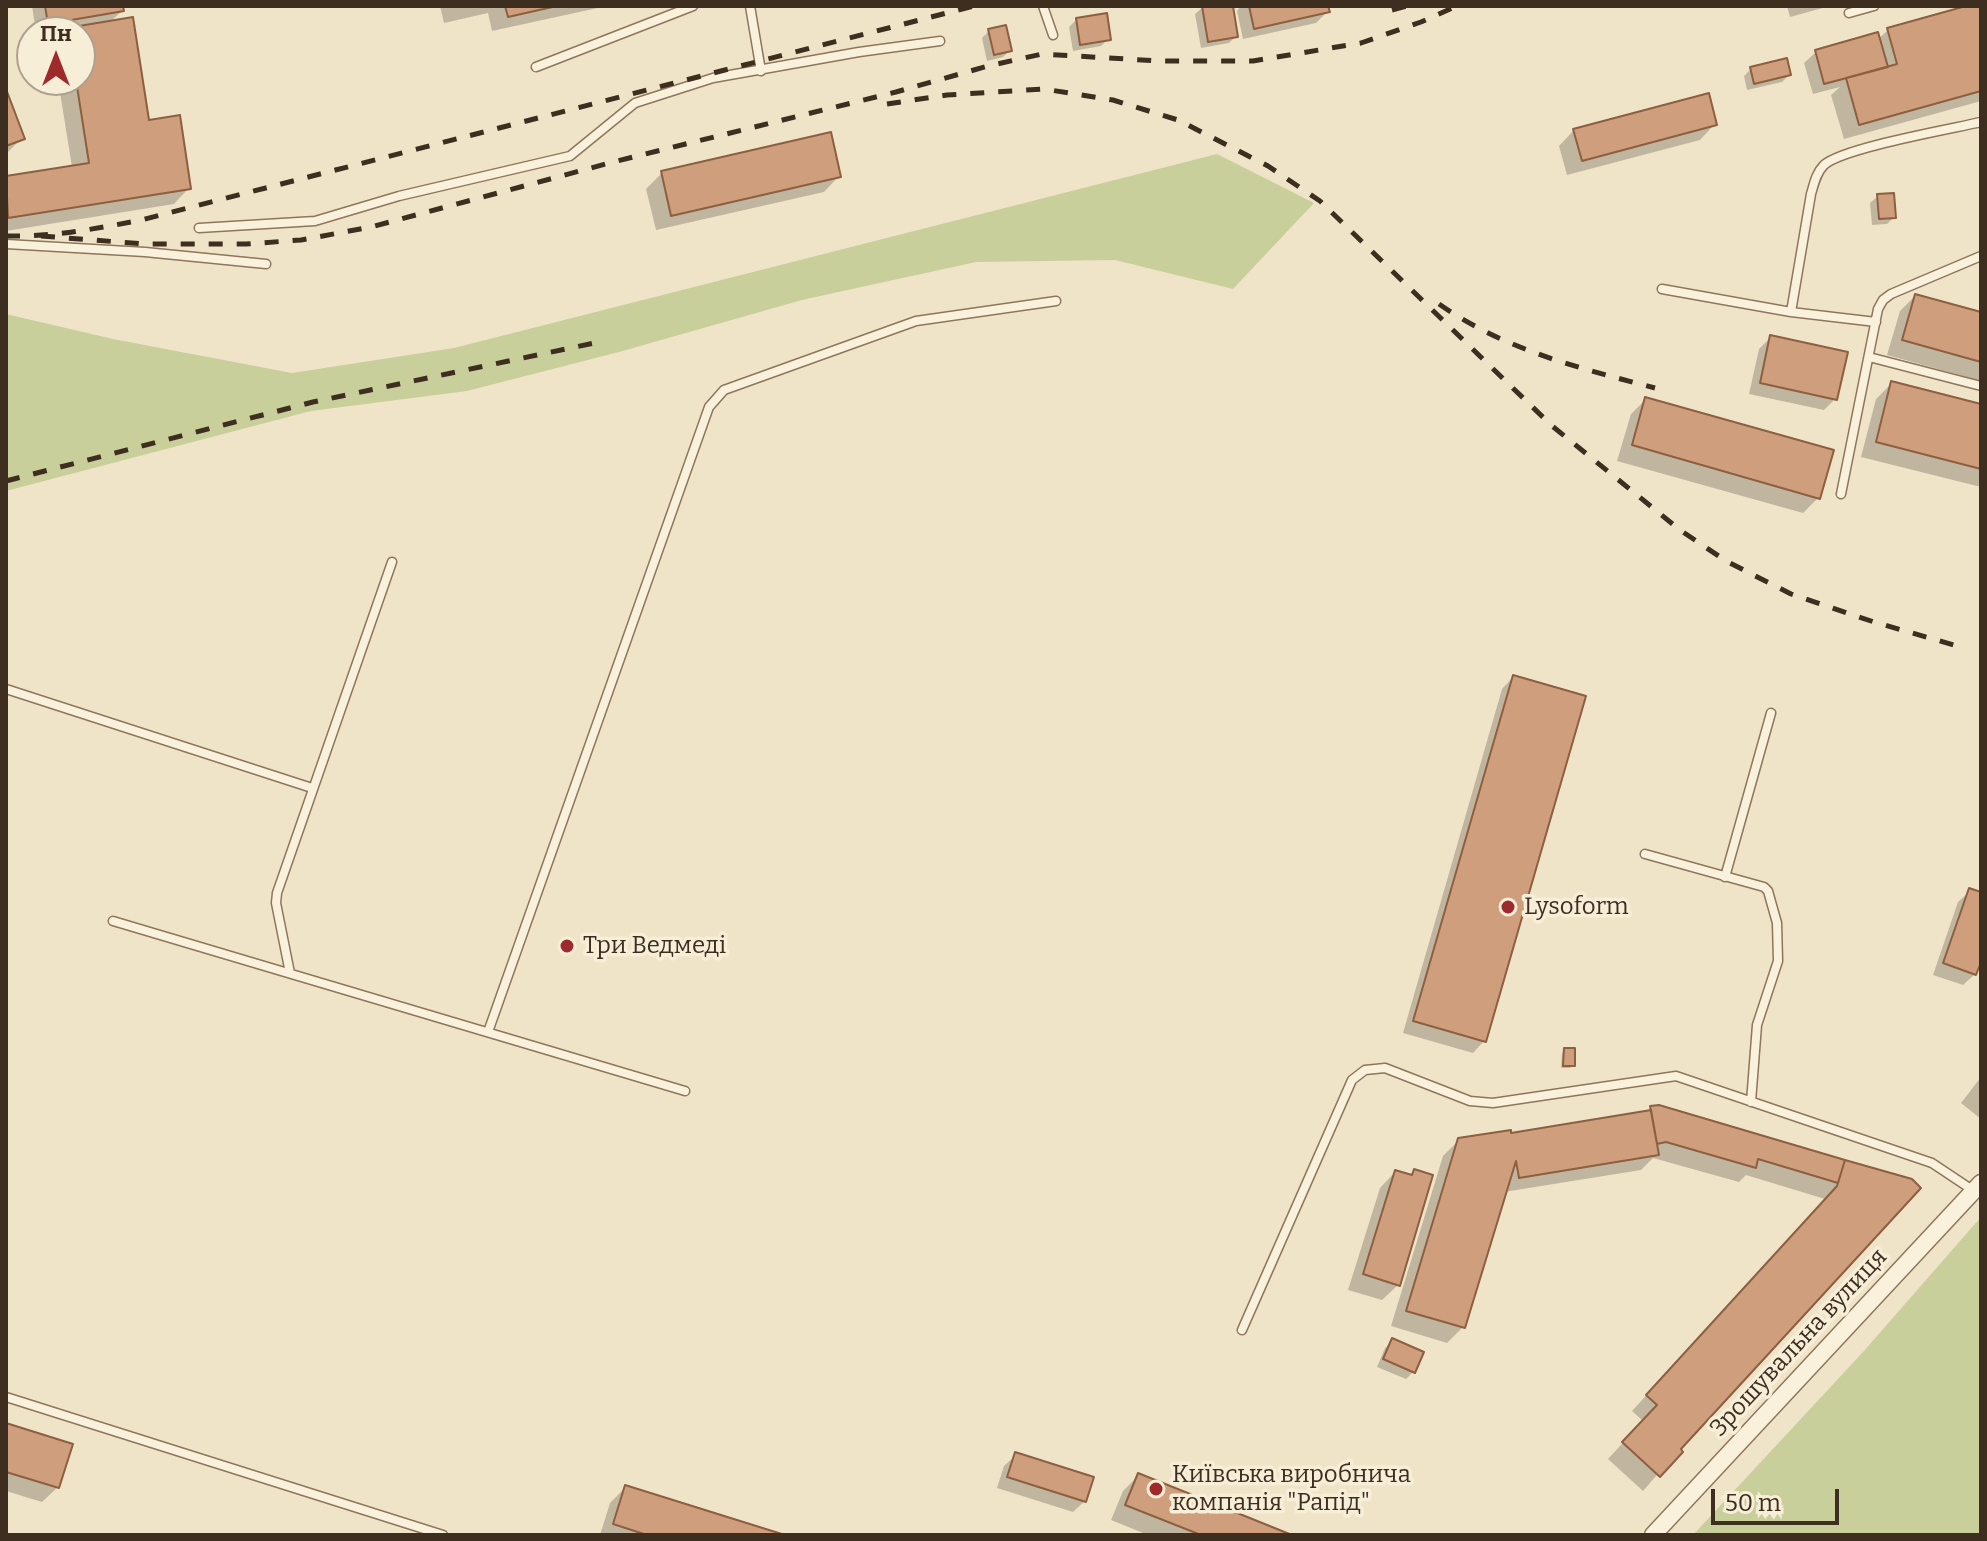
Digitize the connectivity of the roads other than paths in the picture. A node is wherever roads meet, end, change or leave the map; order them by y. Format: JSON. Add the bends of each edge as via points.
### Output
{"nodes":[{"id":1,"x":693,"y":6,"type":"edge"},
{"id":2,"x":750,"y":6,"type":"edge"},
{"id":3,"x":1043,"y":6,"type":"edge"},
{"id":4,"x":1874,"y":6,"type":"edge"},
{"id":5,"x":1849,"y":13,"type":"dead end"},
{"id":6,"x":1053,"y":35,"type":"dead end"},
{"id":7,"x":940,"y":41,"type":"dead end"},
{"id":8,"x":536,"y":67,"type":"dead end"},
{"id":9,"x":761,"y":71,"type":"junction"},
{"id":10,"x":1981,"y":122,"type":"edge"},
{"id":11,"x":199,"y":228,"type":"dead end"},
{"id":12,"x":6,"y":244,"type":"edge"},
{"id":13,"x":1981,"y":256,"type":"edge"},
{"id":14,"x":266,"y":264,"type":"dead end"},
{"id":15,"x":1662,"y":289,"type":"dead end"},
{"id":16,"x":1056,"y":301,"type":"dead end"},
{"id":17,"x":1791,"y":312,"type":"junction"},
{"id":18,"x":1876,"y":322,"type":"junction"},
{"id":19,"x":1869,"y":357,"type":"junction"},
{"id":20,"x":1981,"y":386,"type":"edge"},
{"id":21,"x":1841,"y":494,"type":"dead end"},
{"id":22,"x":392,"y":562,"type":"dead end"},
{"id":23,"x":6,"y":689,"type":"edge"},
{"id":24,"x":1771,"y":713,"type":"dead end"},
{"id":25,"x":312,"y":788,"type":"junction"},
{"id":26,"x":1645,"y":854,"type":"dead end"},
{"id":27,"x":1725,"y":877,"type":"junction"},
{"id":28,"x":113,"y":921,"type":"dead end"},
{"id":29,"x":290,"y":973,"type":"junction"},
{"id":30,"x":488,"y":1032,"type":"junction"},
{"id":31,"x":685,"y":1091,"type":"dead end"},
{"id":32,"x":1751,"y":1102,"type":"junction"},
{"id":33,"x":1977,"y":1187,"type":"edge"},
{"id":34,"x":1242,"y":1330,"type":"dead end"},
{"id":35,"x":6,"y":1397,"type":"edge"},
{"id":36,"x":443,"y":1535,"type":"edge"},
{"id":37,"x":1653,"y":1535,"type":"edge"}],
"edges":[{"from":1,"to":8,"type":"lane"},
{"from":2,"to":9,"type":"lane"},
{"from":3,"to":6,"type":"lane"},
{"from":4,"to":5,"type":"lane"},
{"from":7,"to":9,"type":"lane"},
{"from":9,"to":11,"type":"lane","via":[[713,78],[635,103],[570,156],[315,221]]},
{"from":10,"to":17,"type":"lane","via":[[1850,152],[1826,163],[1811,194]]},
{"from":12,"to":14,"type":"lane"},
{"from":13,"to":18,"type":"lane","via":[[1891,294],[1883,300]]},
{"from":15,"to":17,"type":"lane"},
{"from":16,"to":30,"type":"lane","via":[[916,321],[716,397]]},
{"from":17,"to":18,"type":"lane"},
{"from":18,"to":19,"type":"lane"},
{"from":19,"to":20,"type":"lane"},
{"from":19,"to":21,"type":"lane"},
{"from":22,"to":25,"type":"lane"},
{"from":23,"to":25,"type":"lane"},
{"from":24,"to":27,"type":"lane"},
{"from":25,"to":29,"type":"lane","via":[[277,893]]},
{"from":26,"to":27,"type":"lane"},
{"from":27,"to":32,"type":"lane","via":[[1766,889],[1777,923],[1778,961],[1757,1025]]},
{"from":28,"to":29,"type":"lane"},
{"from":29,"to":30,"type":"lane"},
{"from":30,"to":31,"type":"lane"},
{"from":32,"to":33,"type":"lane","via":[[1932,1163]]},
{"from":32,"to":34,"type":"lane","via":[[1676,1076],[1493,1103],[1470,1101],[1385,1068],[1365,1070],[1352,1080]]},
{"from":33,"to":37,"type":"street","name":"Зрошувальна вулиця"},
{"from":35,"to":36,"type":"lane"}]}
